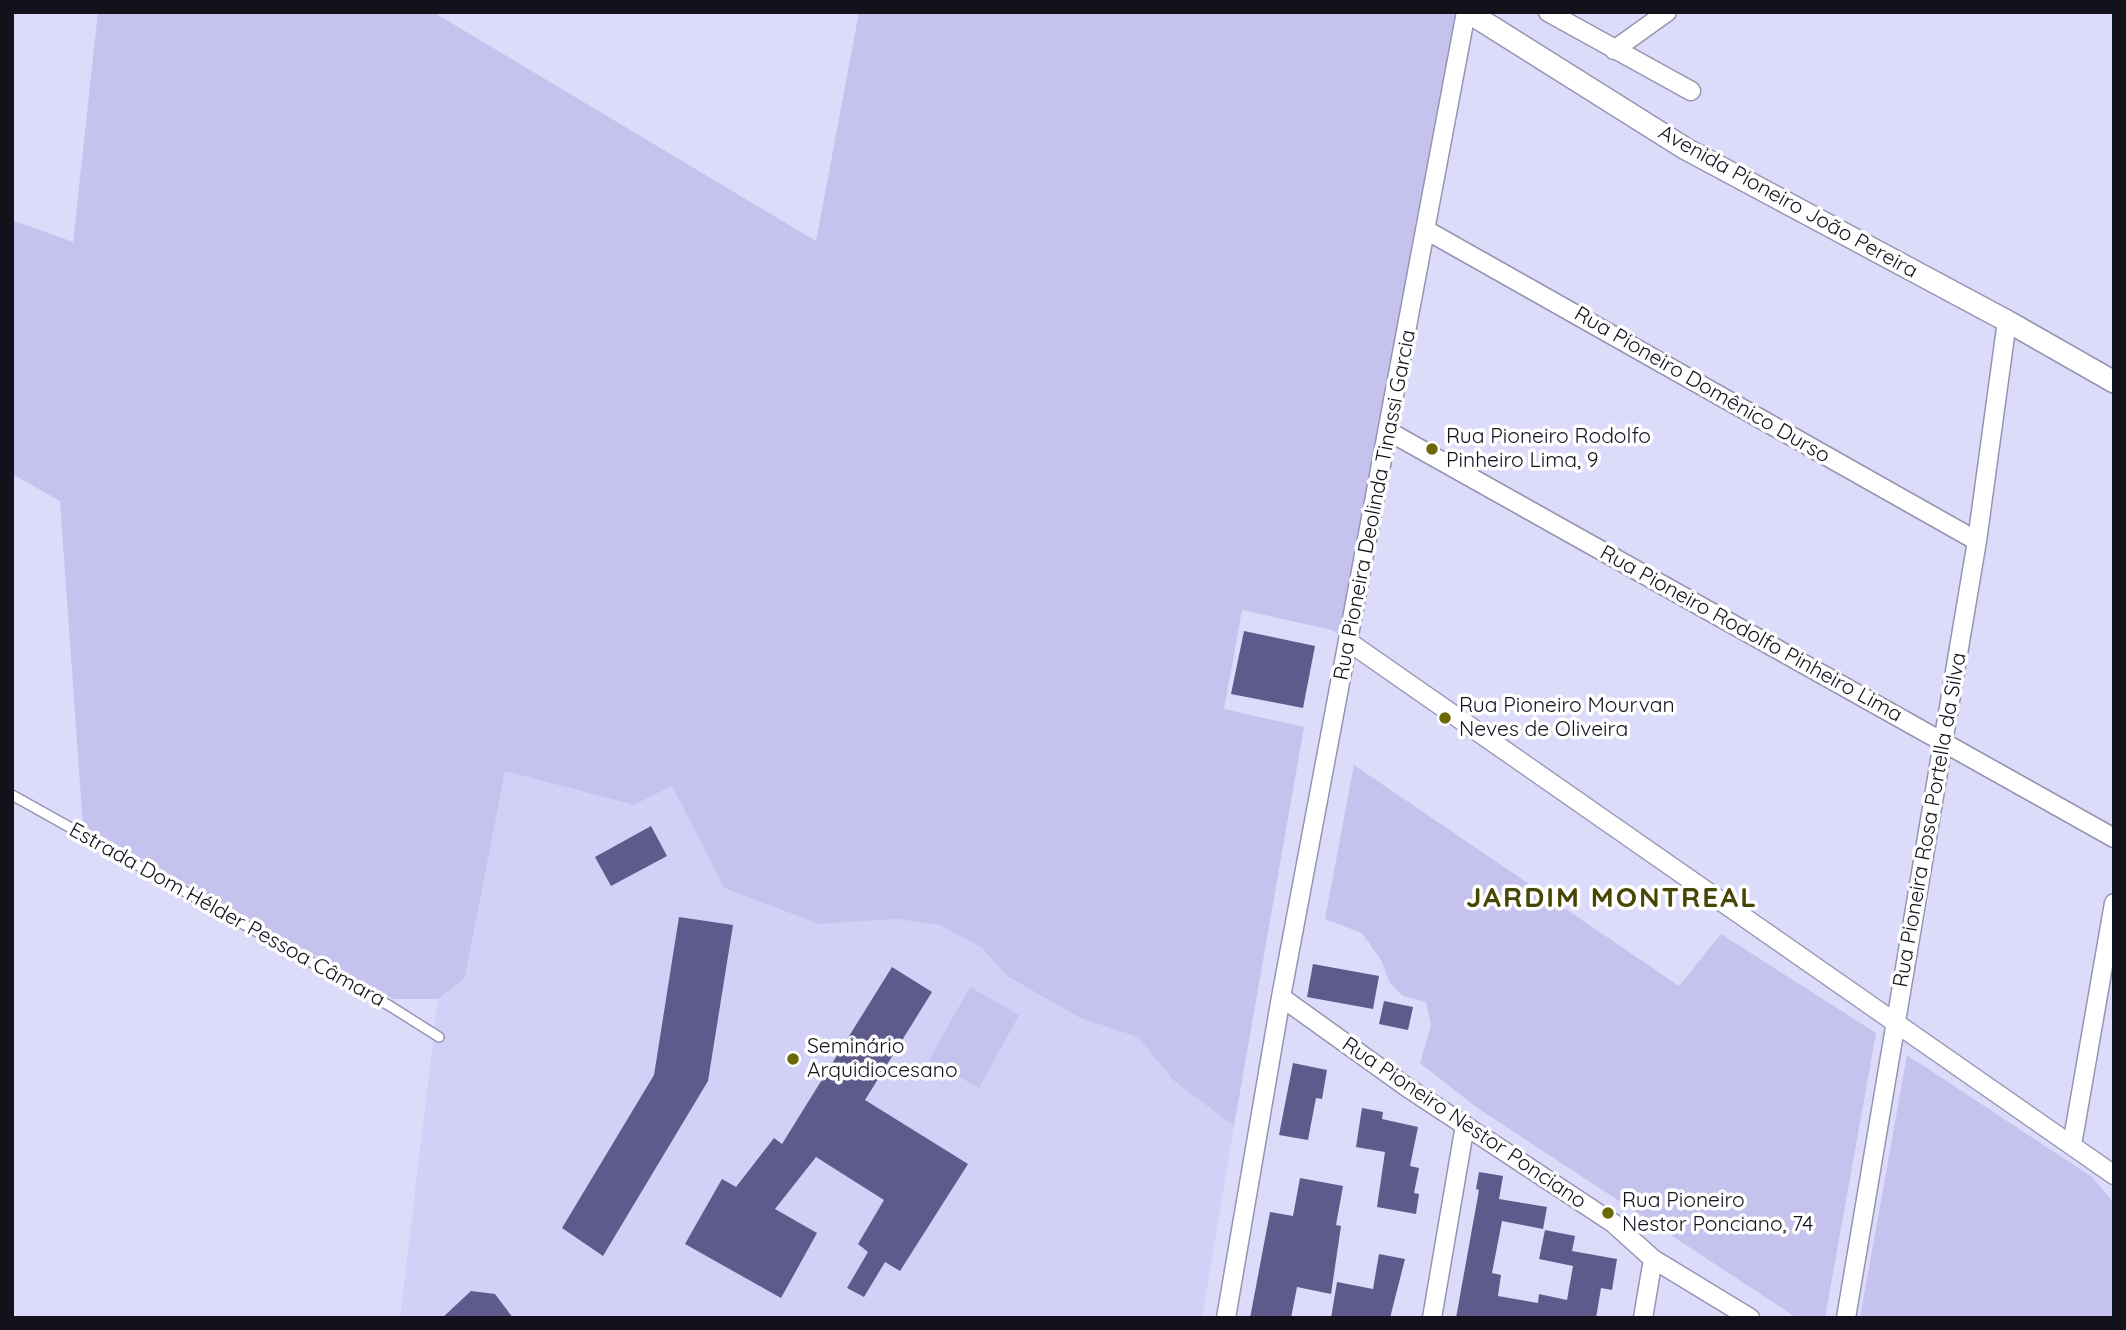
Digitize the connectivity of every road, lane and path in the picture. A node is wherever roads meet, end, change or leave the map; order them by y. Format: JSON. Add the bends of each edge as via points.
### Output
{"nodes":[{"id":1,"x":1467,"y":12,"type":"edge"},
{"id":2,"x":1548,"y":12,"type":"edge"},
{"id":3,"x":1667,"y":12,"type":"edge"},
{"id":4,"x":1614,"y":50,"type":"junction"},
{"id":5,"x":1691,"y":91,"type":"dead end"},
{"id":6,"x":1426,"y":230,"type":"junction"},
{"id":7,"x":2007,"y":321,"type":"junction"},
{"id":8,"x":2114,"y":382,"type":"edge"},
{"id":9,"x":1388,"y":431,"type":"junction"},
{"id":10,"x":1977,"y":541,"type":"junction"},
{"id":11,"x":1349,"y":642,"type":"junction"},
{"id":12,"x":1943,"y":742,"type":"junction"},
{"id":13,"x":12,"y":796,"type":"edge"},
{"id":14,"x":2114,"y":838,"type":"edge"},
{"id":15,"x":2114,"y":903,"type":"edge"},
{"id":16,"x":1282,"y":997,"type":"junction"},
{"id":17,"x":1896,"y":1024,"type":"junction"},
{"id":18,"x":439,"y":1038,"type":"dead end"},
{"id":19,"x":1465,"y":1125,"type":"junction"},
{"id":20,"x":2072,"y":1146,"type":"junction"},
{"id":21,"x":2114,"y":1175,"type":"edge"},
{"id":22,"x":1653,"y":1259,"type":"junction"},
{"id":23,"x":1226,"y":1318,"type":"edge"},
{"id":24,"x":1432,"y":1318,"type":"edge"},
{"id":25,"x":1643,"y":1318,"type":"edge"},
{"id":26,"x":1750,"y":1318,"type":"edge"},
{"id":27,"x":1846,"y":1318,"type":"edge"}],
"edges":[{"from":1,"to":6,"type":"street","name":"Rua Pioneira Deolinda Tinassi Garcia"},
{"from":1,"to":7,"type":"street","name":"Avenida Pioneiro João Pereira","via":[[1686,149]]},
{"from":2,"to":4,"type":"street"},
{"from":3,"to":4,"type":"street"},
{"from":4,"to":5,"type":"street"},
{"from":6,"to":9,"type":"street","name":"Rua Pioneira Deolinda Tinassi Garcia"},
{"from":6,"to":10,"type":"street","name":"Rua Pioneiro Domênico Durso"},
{"from":7,"to":8,"type":"street","name":"Avenida Pioneiro João Pereira"},
{"from":7,"to":10,"type":"street","name":"Rua Pioneira Rosa Portella da Silva"},
{"from":9,"to":11,"type":"street","name":"Rua Pioneira Deolinda Tinassi Garcia"},
{"from":9,"to":12,"type":"street","name":"Rua Pioneiro Rodolfo Pinheiro Lima"},
{"from":10,"to":12,"type":"street","name":"Rua Pioneira Rosa Portella da Silva"},
{"from":11,"to":16,"type":"street","name":"Rua Pioneira Deolinda Tinassi Garcia"},
{"from":11,"to":17,"type":"street"},
{"from":12,"to":14,"type":"street","name":"Rua Pioneiro Rodolfo Pinheiro Lima"},
{"from":12,"to":17,"type":"street","name":"Rua Pioneira Rosa Portella da Silva"},
{"from":13,"to":18,"type":"lane","name":"Estrada Dom Hélder Pessoa Câmara","via":[[390,1006]]},
{"from":15,"to":20,"type":"street"},
{"from":16,"to":19,"type":"street","name":"Rua Pioneiro Nestor Ponciano"},
{"from":16,"to":23,"type":"street","name":"Rua Pioneira Deolinda Tinassi Garcia"},
{"from":17,"to":20,"type":"street"},
{"from":17,"to":27,"type":"street","name":"Rua Pioneira Rosa Portella da Silva"},
{"from":19,"to":22,"type":"street","name":"Rua Pioneiro Nestor Ponciano","via":[[1613,1223]]},
{"from":19,"to":24,"type":"street"},
{"from":20,"to":21,"type":"street"},
{"from":22,"to":25,"type":"street"},
{"from":22,"to":26,"type":"street","name":"Rua Pioneiro Nestor Ponciano"}]}
